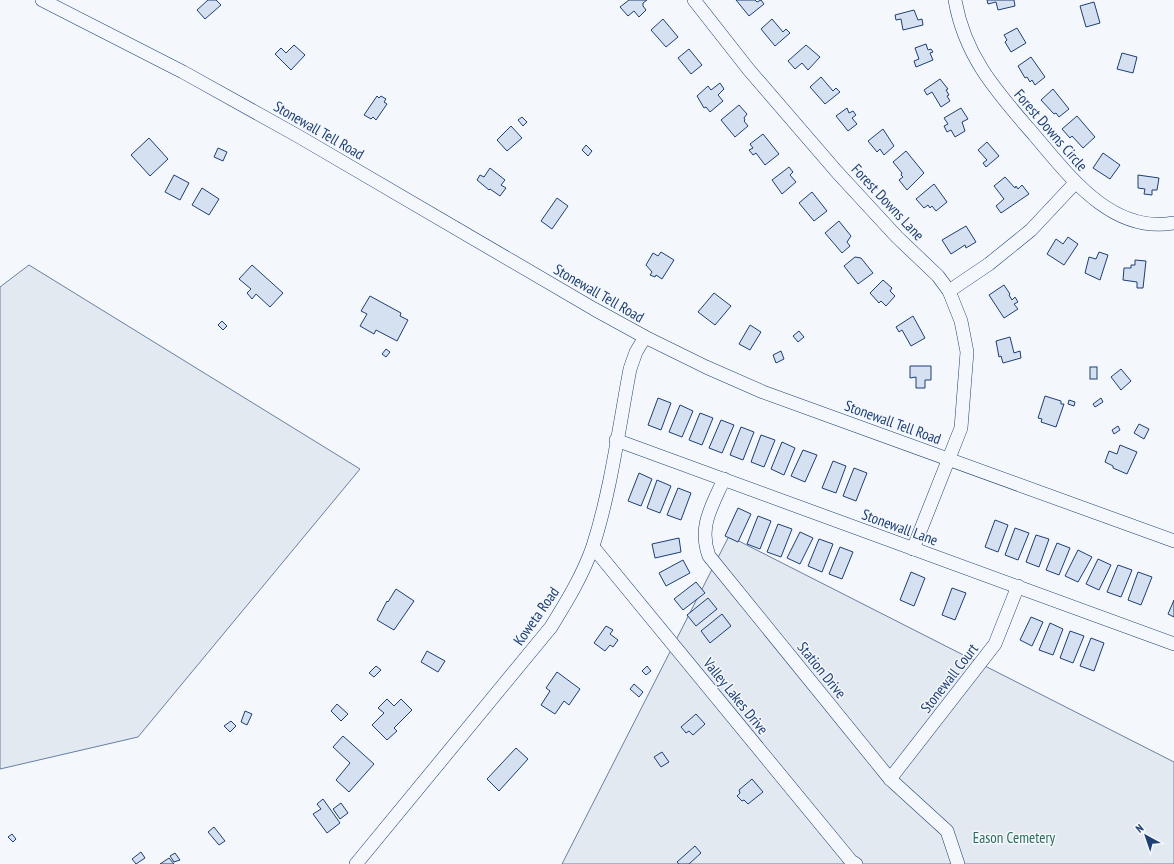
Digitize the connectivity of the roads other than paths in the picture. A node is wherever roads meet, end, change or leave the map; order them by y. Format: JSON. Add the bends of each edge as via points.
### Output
{"nodes":[{"id":1,"x":42,"y":0,"type":"edge"},
{"id":2,"x":694,"y":0,"type":"edge"},
{"id":3,"x":955,"y":0,"type":"edge"},
{"id":4,"x":1075,"y":183,"type":"junction"},
{"id":5,"x":1174,"y":223,"type":"edge"},
{"id":6,"x":948,"y":291,"type":"junction"},
{"id":7,"x":646,"y":337,"type":"junction"},
{"id":8,"x":616,"y":440,"type":"junction"},
{"id":9,"x":948,"y":460,"type":"junction"},
{"id":10,"x":724,"y":479,"type":"junction"},
{"id":11,"x":1174,"y":541,"type":"edge"},
{"id":12,"x":593,"y":546,"type":"junction"},
{"id":13,"x":914,"y":548,"type":"junction"},
{"id":14,"x":1018,"y":586,"type":"junction"},
{"id":15,"x":1174,"y":644,"type":"edge"},
{"id":16,"x":890,"y":780,"type":"junction"},
{"id":17,"x":356,"y":864,"type":"edge"},
{"id":18,"x":856,"y":864,"type":"edge"},
{"id":19,"x":958,"y":864,"type":"edge"}],
"edges":[{"from":1,"to":7,"type":"street","name":"Stonewall Tell Road","via":[[183,72],[298,136]]},
{"from":2,"to":6,"type":"street","name":"Forest Downs Lane","via":[[749,70],[837,172],[897,237],[938,276]]},
{"from":3,"to":4,"type":"street","name":"Forest Downs Circle","via":[[958,18],[971,51],[992,86]]},
{"from":4,"to":5,"type":"street","name":"Forest Downs Circle","via":[[1097,202],[1124,217],[1153,224]]},
{"from":4,"to":6,"type":"street","via":[[1031,230],[989,264]]},
{"from":6,"to":9,"type":"street","name":"Forest Downs Lane","via":[[961,320],[967,352],[961,428]]},
{"from":7,"to":8,"type":"street","name":"Koweta Road","via":[[636,352],[630,370]]},
{"from":7,"to":9,"type":"street","name":"Stonewall Tell Road","via":[[763,392]]},
{"from":8,"to":10,"type":"street","name":"Stonewall Lane"},
{"from":8,"to":12,"type":"street","name":"Koweta Road"},
{"from":9,"to":11,"type":"street","name":"Stonewall Tell Road"},
{"from":9,"to":13,"type":"street","name":"Forest Downs Lane"},
{"from":10,"to":13,"type":"street","name":"Stonewall Lane"},
{"from":10,"to":16,"type":"street","name":"Station Drive","via":[[704,533],[709,556]]},
{"from":12,"to":17,"type":"street","name":"Koweta Road","via":[[575,588],[551,627]]},
{"from":12,"to":18,"type":"street","name":"Valley Lakes Drive"},
{"from":13,"to":14,"type":"street","name":"Stonewall Lane"},
{"from":14,"to":15,"type":"street","name":"Stonewall Lane"},
{"from":14,"to":16,"type":"street","name":"Stonewall Court","via":[[995,644]]},
{"from":16,"to":19,"type":"street","name":"Station Drive","via":[[947,831]]}]}
